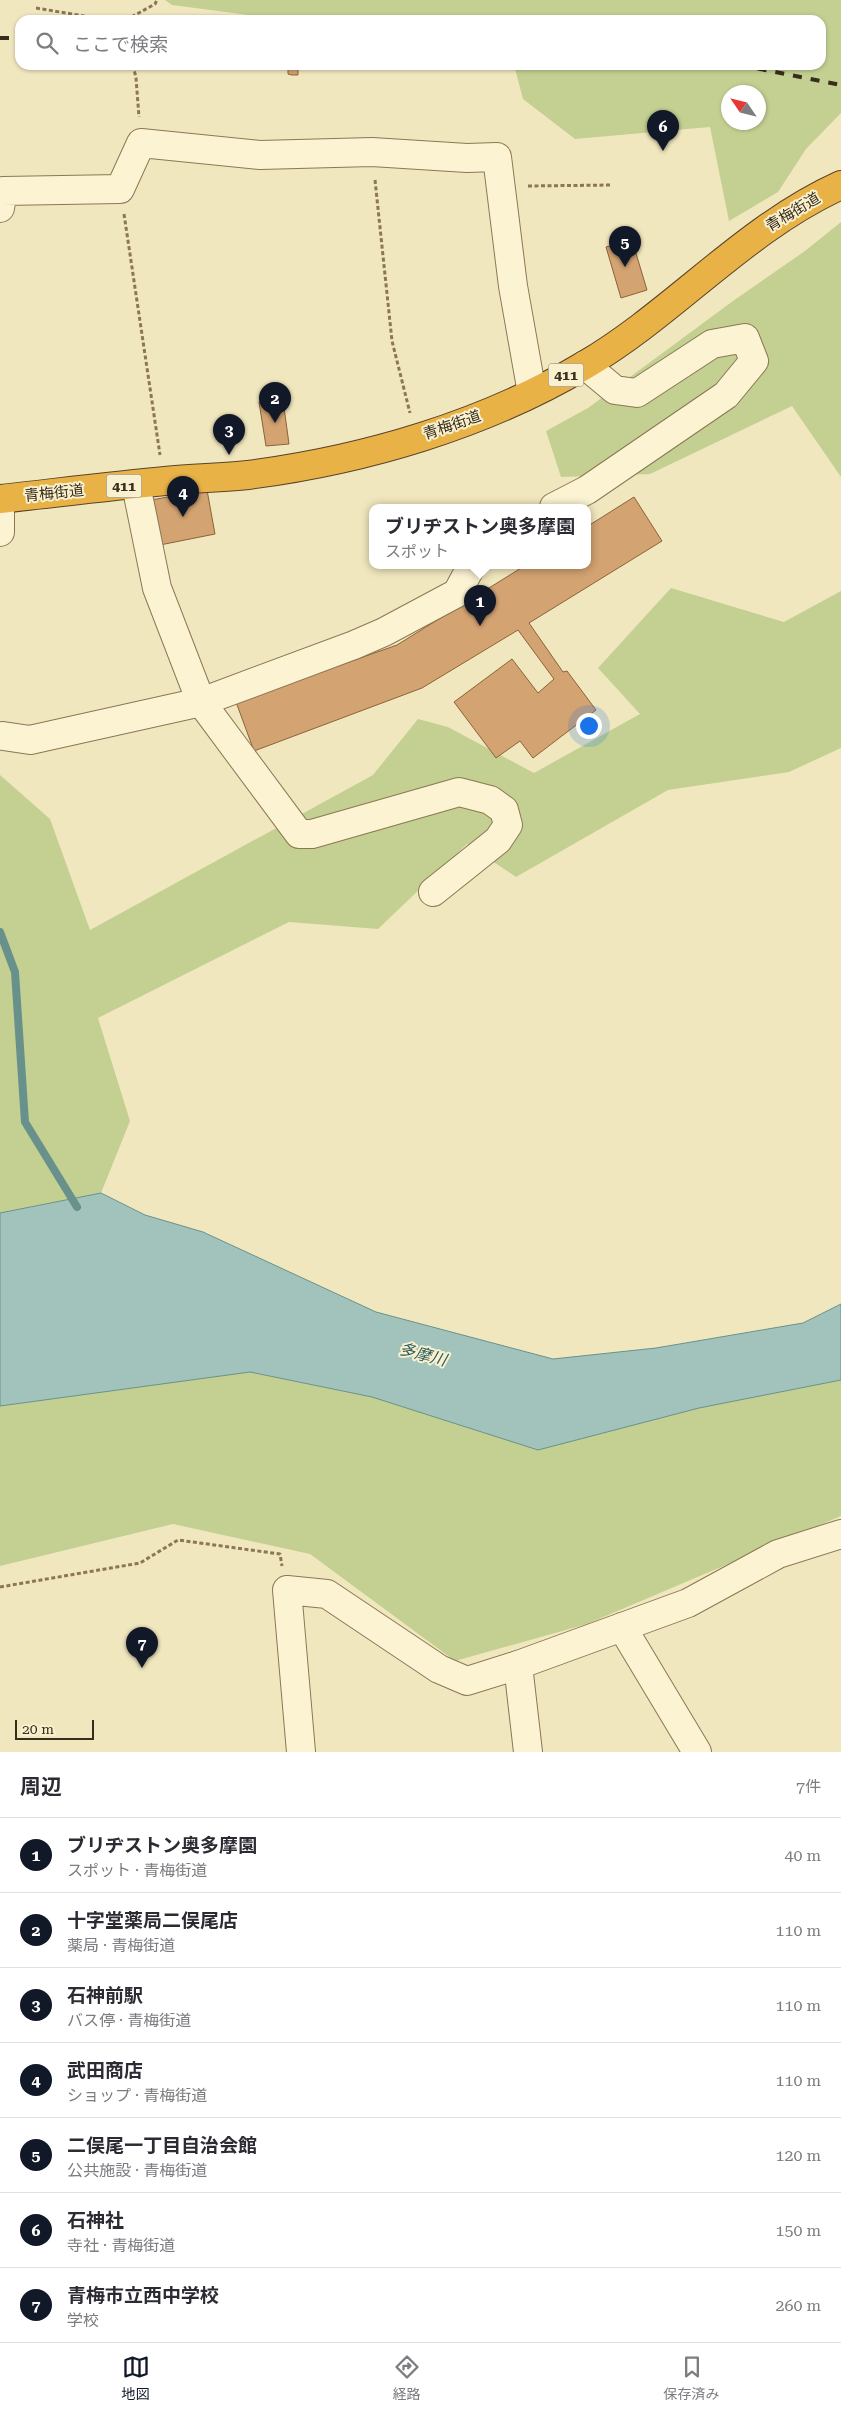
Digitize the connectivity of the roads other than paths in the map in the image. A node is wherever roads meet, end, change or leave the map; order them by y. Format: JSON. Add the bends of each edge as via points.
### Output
{"nodes":[{"id":1,"x":841,"y":185,"type":"edge"},
{"id":2,"x":1,"y":196,"type":"edge"},
{"id":3,"x":585,"y":365,"type":"junction"},
{"id":4,"x":532,"y":392,"type":"junction"},
{"id":5,"x":136,"y":485,"type":"junction"},
{"id":6,"x":0,"y":499,"type":"edge"},
{"id":7,"x":560,"y":504,"type":"edge"},
{"id":8,"x":0,"y":510,"type":"edge"},
{"id":9,"x":0,"y":532,"type":"edge"},
{"id":10,"x":470,"y":569,"type":"edge"},
{"id":11,"x":201,"y":702,"type":"junction"},
{"id":12,"x":4,"y":736,"type":"dead end"},
{"id":13,"x":432,"y":892,"type":"dead end"},
{"id":14,"x":841,"y":1534,"type":"edge"},
{"id":15,"x":622,"y":1627,"type":"junction"},
{"id":16,"x":518,"y":1666,"type":"junction"},
{"id":17,"x":301,"y":1752,"type":"edge"},
{"id":18,"x":528,"y":1752,"type":"edge"},
{"id":19,"x":696,"y":1752,"type":"edge"}],
"edges":[{"from":1,"to":3,"type":"highway","name":"青梅街道","number":"411","via":[[775,221]]},
{"from":2,"to":4,"type":"street","via":[[120,189],[141,143],[260,155],[372,152],[498,157],[513,286]]},
{"from":3,"to":4,"type":"highway","name":"青梅街道","number":"411"},
{"from":3,"to":7,"type":"street","via":[[615,390],[637,393],[712,344],[745,338],[754,361],[726,395],[587,490]]},
{"from":4,"to":5,"type":"highway","name":"青梅街道","number":"411","via":[[477,417],[416,438],[334,460],[248,475]]},
{"from":5,"to":6,"type":"highway","name":"青梅街道","number":"411"},
{"from":5,"to":11,"type":"street","via":[[156,588]]},
{"from":8,"to":9,"type":"street"},
{"from":10,"to":11,"type":"street","via":[[457,593],[384,632]]},
{"from":11,"to":12,"type":"street","via":[[30,740]]},
{"from":11,"to":13,"type":"street","via":[[300,834],[312,834],[460,792],[490,800],[504,810],[508,824],[498,840]]},
{"from":14,"to":15,"type":"street","via":[[778,1554],[688,1603]]},
{"from":15,"to":16,"type":"street"},
{"from":15,"to":19,"type":"street"},
{"from":16,"to":17,"type":"street","via":[[468,1681],[439,1669],[327,1594],[287,1590]]},
{"from":16,"to":18,"type":"street"}]}
